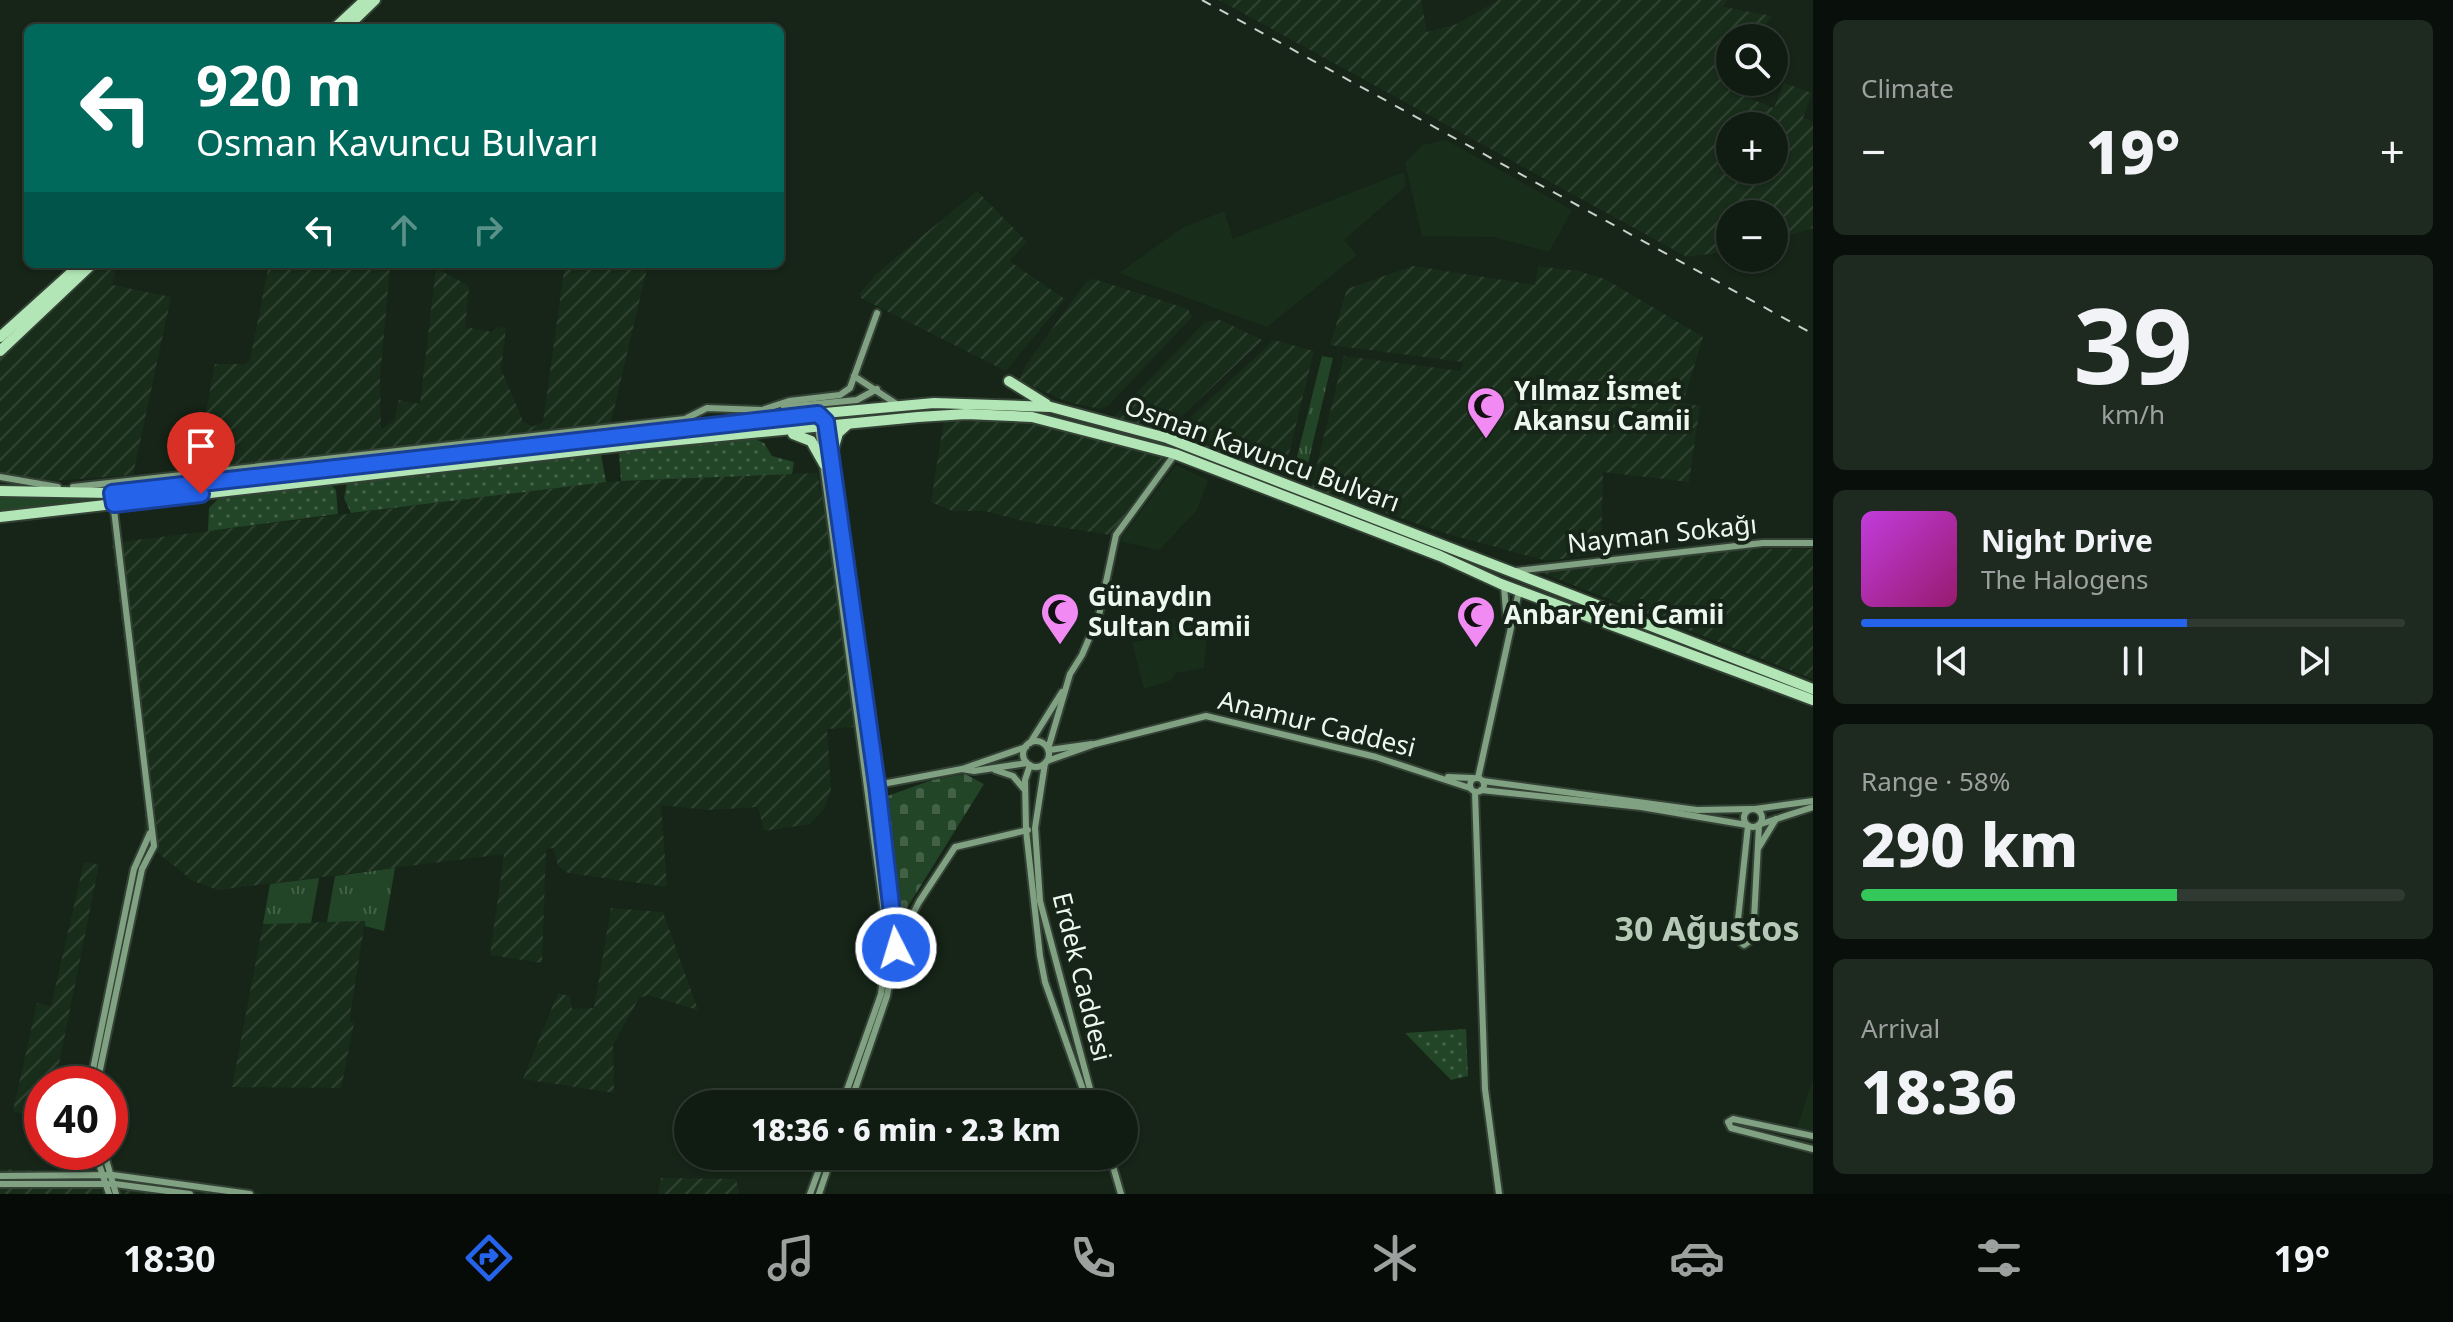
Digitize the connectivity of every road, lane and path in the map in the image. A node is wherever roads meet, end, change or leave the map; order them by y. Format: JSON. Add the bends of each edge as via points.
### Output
{"nodes":[{"id":1,"x":365,"y":0,"type":"edge"},
{"id":2,"x":375,"y":0,"type":"edge"},
{"id":3,"x":339,"y":24,"type":"edge"},
{"id":4,"x":350,"y":24,"type":"edge"},
{"id":5,"x":77,"y":268,"type":"edge"},
{"id":6,"x":88,"y":268,"type":"edge"},
{"id":7,"x":877,"y":313,"type":"dead end"},
{"id":8,"x":0,"y":337,"type":"edge"},
{"id":9,"x":0,"y":351,"type":"edge"},
{"id":10,"x":854,"y":376,"type":"junction"},
{"id":11,"x":1009,"y":381,"type":"dead end"},
{"id":12,"x":877,"y":389,"type":"junction"},
{"id":13,"x":900,"y":406,"type":"junction"},
{"id":14,"x":720,"y":407,"type":"junction"},
{"id":15,"x":1051,"y":407,"type":"junction"},
{"id":16,"x":707,"y":408,"type":"junction"},
{"id":17,"x":773,"y":408,"type":"junction"},
{"id":18,"x":874,"y":409,"type":"junction"},
{"id":19,"x":715,"y":419,"type":"junction"},
{"id":20,"x":820,"y":420,"type":"junction"},
{"id":21,"x":848,"y":424,"type":"junction"},
{"id":22,"x":779,"y":432,"type":"junction"},
{"id":23,"x":476,"y":447,"type":"junction"},
{"id":24,"x":1175,"y":454,"type":"junction"},
{"id":25,"x":827,"y":462,"type":"junction"},
{"id":26,"x":1245,"y":467,"type":"junction"},
{"id":27,"x":0,"y":477,"type":"edge"},
{"id":28,"x":145,"y":485,"type":"junction"},
{"id":29,"x":0,"y":491,"type":"edge"},
{"id":30,"x":113,"y":498,"type":"junction"},
{"id":31,"x":0,"y":517,"type":"edge"},
{"id":32,"x":1813,"y":543,"type":"edge"},
{"id":33,"x":1517,"y":572,"type":"junction"},
{"id":34,"x":1504,"y":586,"type":"junction"},
{"id":35,"x":1519,"y":591,"type":"junction"},
{"id":36,"x":1507,"y":632,"type":"junction"},
{"id":37,"x":1066,"y":686,"type":"junction"},
{"id":38,"x":1813,"y":689,"type":"edge"},
{"id":39,"x":1813,"y":700,"type":"edge"},
{"id":40,"x":1095,"y":744,"type":"junction"},
{"id":41,"x":1028,"y":745,"type":"junction"},
{"id":42,"x":1048,"y":750,"type":"junction"},
{"id":43,"x":1046,"y":762,"type":"junction"},
{"id":44,"x":1028,"y":764,"type":"junction"},
{"id":45,"x":962,"y":769,"type":"junction"},
{"id":46,"x":988,"y":769,"type":"junction"},
{"id":47,"x":1437,"y":775,"type":"junction"},
{"id":48,"x":1478,"y":779,"type":"junction"},
{"id":49,"x":877,"y":785,"type":"junction"},
{"id":50,"x":1024,"y":789,"type":"junction"},
{"id":51,"x":1476,"y":790,"type":"junction"},
{"id":52,"x":1813,"y":801,"type":"edge"},
{"id":53,"x":1813,"y":807,"type":"edge"},
{"id":54,"x":1752,"y":809,"type":"junction"},
{"id":55,"x":1777,"y":818,"type":"junction"},
{"id":56,"x":1760,"y":824,"type":"junction"},
{"id":57,"x":1745,"y":825,"type":"junction"},
{"id":58,"x":1035,"y":828,"type":"junction"},
{"id":59,"x":1026,"y":830,"type":"junction"},
{"id":60,"x":150,"y":833,"type":"junction"},
{"id":61,"x":1758,"y":850,"type":"junction"},
{"id":62,"x":885,"y":914,"type":"junction"},
{"id":63,"x":894,"y":920,"type":"junction"},
{"id":64,"x":896,"y":948,"type":"junction"},
{"id":65,"x":94,"y":1066,"type":"edge"},
{"id":66,"x":101,"y":1066,"type":"edge"},
{"id":67,"x":847,"y":1090,"type":"edge"},
{"id":68,"x":855,"y":1090,"type":"edge"},
{"id":69,"x":1083,"y":1090,"type":"edge"},
{"id":70,"x":1090,"y":1090,"type":"edge"},
{"id":71,"x":1813,"y":1136,"type":"edge"},
{"id":72,"x":1813,"y":1149,"type":"edge"},
{"id":73,"x":100,"y":1170,"type":"edge"},
{"id":74,"x":111,"y":1170,"type":"edge"},
{"id":75,"x":819,"y":1170,"type":"edge"},
{"id":76,"x":827,"y":1170,"type":"edge"},
{"id":77,"x":1114,"y":1170,"type":"edge"},
{"id":78,"x":102,"y":1175,"type":"junction"},
{"id":79,"x":113,"y":1175,"type":"junction"},
{"id":80,"x":0,"y":1176,"type":"edge"},
{"id":81,"x":107,"y":1183,"type":"junction"},
{"id":82,"x":0,"y":1184,"type":"edge"},
{"id":83,"x":115,"y":1184,"type":"junction"},
{"id":84,"x":109,"y":1194,"type":"edge"},
{"id":85,"x":116,"y":1194,"type":"edge"},
{"id":86,"x":190,"y":1194,"type":"edge"},
{"id":87,"x":250,"y":1194,"type":"edge"},
{"id":88,"x":810,"y":1194,"type":"edge"},
{"id":89,"x":819,"y":1194,"type":"edge"},
{"id":90,"x":1121,"y":1194,"type":"edge"},
{"id":91,"x":1499,"y":1194,"type":"edge"}],
"edges":[{"from":1,"to":3,"type":"highway"},
{"from":2,"to":4,"type":"highway"},
{"from":5,"to":8,"type":"highway"},
{"from":6,"to":9,"type":"highway"},
{"from":7,"to":10,"type":"street"},
{"from":10,"to":12,"type":"street"},
{"from":10,"to":17,"type":"street","via":[[843,394]]},
{"from":11,"to":15,"type":"highway"},
{"from":12,"to":13,"type":"street"},
{"from":12,"to":17,"type":"street","via":[[857,400]]},
{"from":12,"to":18,"type":"street","via":[[880,397]]},
{"from":13,"to":15,"type":"highway","name":"Osman Kavuncu Bulvarı","via":[[964,402]]},
{"from":13,"to":18,"type":"highway","name":"Osman Kavuncu Bulvarı"},
{"from":14,"to":16,"type":"street"},
{"from":14,"to":17,"type":"street"},
{"from":14,"to":19,"type":"street"},
{"from":15,"to":26,"type":"highway","name":"Osman Kavuncu Bulvarı","via":[[1167,438]]},
{"from":16,"to":19,"type":"street"},
{"from":16,"to":23,"type":"street","via":[[685,419]]},
{"from":18,"to":20,"type":"highway","name":"Osman Kavuncu Bulvarı"},
{"from":19,"to":20,"type":"highway","name":"Osman Kavuncu Bulvarı"},
{"from":19,"to":23,"type":"highway","name":"Osman Kavuncu Bulvarı"},
{"from":20,"to":21,"type":"highway","name":"Osman Kavuncu Bulvarı"},
{"from":20,"to":22,"type":"highway","name":"Osman Kavuncu Bulvarı"},
{"from":20,"to":25,"type":"street"},
{"from":21,"to":24,"type":"highway","name":"Osman Kavuncu Bulvarı","via":[[966,414],[1032,417]]},
{"from":21,"to":25,"type":"highway","via":[[837,434]]},
{"from":22,"to":25,"type":"highway","via":[[808,439]]},
{"from":22,"to":30,"type":"highway","name":"Osman Kavuncu Bulvarı"},
{"from":23,"to":28,"type":"highway","name":"Osman Kavuncu Bulvarı"},
{"from":24,"to":26,"type":"highway","via":[[1180,451],[1223,467]]},
{"from":24,"to":34,"type":"highway","name":"Osman Kavuncu Bulvarı","via":[[1440,556]]},
{"from":24,"to":37,"type":"street","via":[[1116,535],[1099,615]]},
{"from":25,"to":49,"type":"street"},
{"from":25,"to":62,"type":"street"},
{"from":26,"to":33,"type":"highway","name":"Osman Kavuncu Bulvarı"},
{"from":27,"to":28,"type":"street","via":[[61,487]]},
{"from":28,"to":30,"type":"highway","name":"Osman Kavuncu Bulvarı"},
{"from":29,"to":30,"type":"highway","name":"Osman Kavuncu Bulvarı"},
{"from":30,"to":31,"type":"highway","name":"Osman Kavuncu Bulvarı"},
{"from":30,"to":60,"type":"street"},
{"from":32,"to":33,"type":"street","name":"Nayman Sokağı","via":[[1763,543]]},
{"from":33,"to":34,"type":"highway"},
{"from":33,"to":35,"type":"highway"},
{"from":33,"to":38,"type":"highway","name":"Osman Kavuncu Bulvarı"},
{"from":34,"to":35,"type":"highway","name":"Osman Kavuncu Bulvarı"},
{"from":34,"to":36,"type":"street"},
{"from":35,"to":36,"type":"street"},
{"from":35,"to":39,"type":"highway","name":"Osman Kavuncu Bulvarı"},
{"from":36,"to":48,"type":"street"},
{"from":37,"to":41,"type":"street"},
{"from":37,"to":42,"type":"street"},
{"from":40,"to":42,"type":"street"},
{"from":40,"to":43,"type":"street"},
{"from":40,"to":47,"type":"street","name":"Anamur Caddesi","via":[[1187,718],[1213,717]]},
{"from":41,"to":42,"type":"street","via":[[1041,743]]},
{"from":41,"to":44,"type":"street"},
{"from":41,"to":45,"type":"street"},
{"from":42,"to":43,"type":"street"},
{"from":43,"to":44,"type":"street"},
{"from":43,"to":58,"type":"street","name":"Erdek Caddesi"},
{"from":44,"to":46,"type":"street"},
{"from":44,"to":50,"type":"street","name":"Erdek Caddesi"},
{"from":45,"to":46,"type":"street"},
{"from":45,"to":49,"type":"street"},
{"from":46,"to":50,"type":"street","via":[[1013,776]]},
{"from":47,"to":48,"type":"street"},
{"from":47,"to":51,"type":"street"},
{"from":48,"to":51,"type":"street"},
{"from":48,"to":51,"type":"street"},
{"from":48,"to":54,"type":"street","via":[[1686,809]]},
{"from":49,"to":63,"type":"street"},
{"from":50,"to":59,"type":"street","name":"Erdek Caddesi"},
{"from":51,"to":57,"type":"street","via":[[1637,806]]},
{"from":51,"to":91,"type":"street","via":[[1485,1089]]},
{"from":52,"to":54,"type":"street"},
{"from":53,"to":55,"type":"street"},
{"from":54,"to":56,"type":"street","via":[[1762,815]]},
{"from":54,"to":57,"type":"street","via":[[1744,816]]},
{"from":55,"to":56,"type":"street"},
{"from":55,"to":61,"type":"street"},
{"from":56,"to":57,"type":"street"},
{"from":56,"to":61,"type":"street"},
{"from":57,"to":61,"type":"street","via":[[1736,938],[1744,945],[1753,939]]},
{"from":58,"to":59,"type":"street"},
{"from":58,"to":70,"type":"street","name":"Erdek Caddesi","via":[[1040,901]]},
{"from":59,"to":64,"type":"street","via":[[955,847]]},
{"from":59,"to":69,"type":"street","name":"Erdek Caddesi","via":[[1045,982]]},
{"from":60,"to":65,"type":"street","via":[[134,869]]},
{"from":60,"to":66,"type":"street","via":[[154,846],[142,869]]},
{"from":62,"to":63,"type":"street"},
{"from":62,"to":67,"type":"street","via":[[887,962],[881,994]]},
{"from":63,"to":64,"type":"street"},
{"from":64,"to":68,"type":"street","via":[[887,996]]},
{"from":71,"to":72,"type":"street","via":[[1728,1122],[1731,1128]]},
{"from":73,"to":78,"type":"street"},
{"from":74,"to":79,"type":"street"},
{"from":75,"to":88,"type":"street"},
{"from":76,"to":89,"type":"street"},
{"from":77,"to":90,"type":"street"},
{"from":78,"to":79,"type":"street"},
{"from":78,"to":80,"type":"street"},
{"from":78,"to":81,"type":"street"},
{"from":79,"to":83,"type":"street"},
{"from":79,"to":87,"type":"street"},
{"from":81,"to":82,"type":"street"},
{"from":81,"to":83,"type":"street"},
{"from":81,"to":84,"type":"street"},
{"from":83,"to":85,"type":"street"},
{"from":83,"to":86,"type":"street"}]}
